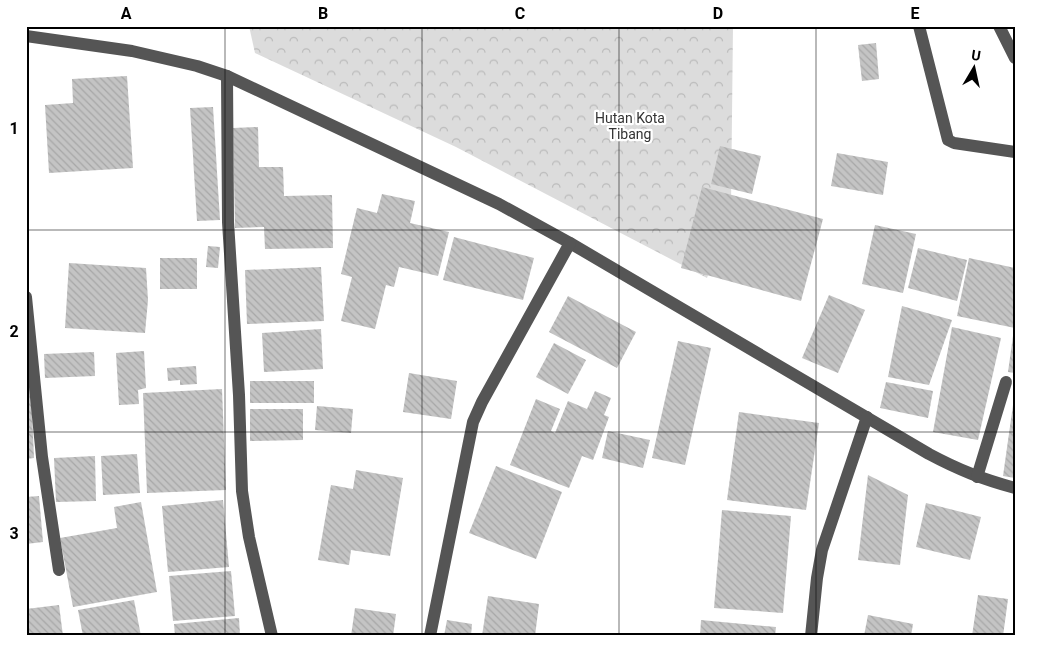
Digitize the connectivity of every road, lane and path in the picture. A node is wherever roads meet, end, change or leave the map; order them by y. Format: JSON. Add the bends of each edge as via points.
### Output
{"nodes":[{"id":1,"x":919,"y":26,"type":"edge"},
{"id":2,"x":999,"y":26,"type":"edge"},
{"id":3,"x":26,"y":36,"type":"edge"},
{"id":4,"x":1015,"y":58,"type":"edge"},
{"id":5,"x":227,"y":76,"type":"junction"},
{"id":6,"x":1015,"y":152,"type":"edge"},
{"id":7,"x":570,"y":243,"type":"junction"},
{"id":8,"x":26,"y":297,"type":"edge"},
{"id":9,"x":1006,"y":382,"type":"dead end"},
{"id":10,"x":867,"y":417,"type":"junction"},
{"id":11,"x":977,"y":477,"type":"junction"},
{"id":12,"x":1015,"y":488,"type":"edge"},
{"id":13,"x":59,"y":570,"type":"dead end"},
{"id":14,"x":272,"y":636,"type":"edge"},
{"id":15,"x":430,"y":636,"type":"edge"},
{"id":16,"x":811,"y":636,"type":"edge"}],
"edges":[{"from":1,"to":6,"type":"street","via":[[948,140]]},
{"from":2,"to":4,"type":"street"},
{"from":3,"to":5,"type":"street","via":[[132,51]]},
{"from":5,"to":7,"type":"street","via":[[490,200]]},
{"from":5,"to":14,"type":"street","via":[[228,222],[242,491]]},
{"from":7,"to":10,"type":"street"},
{"from":7,"to":15,"type":"street","via":[[473,422]]},
{"from":8,"to":13,"type":"street","via":[[42,457]]},
{"from":9,"to":11,"type":"street"},
{"from":10,"to":11,"type":"street","via":[[954,468]]},
{"from":10,"to":16,"type":"street","via":[[822,550]]},
{"from":11,"to":12,"type":"street"}]}
